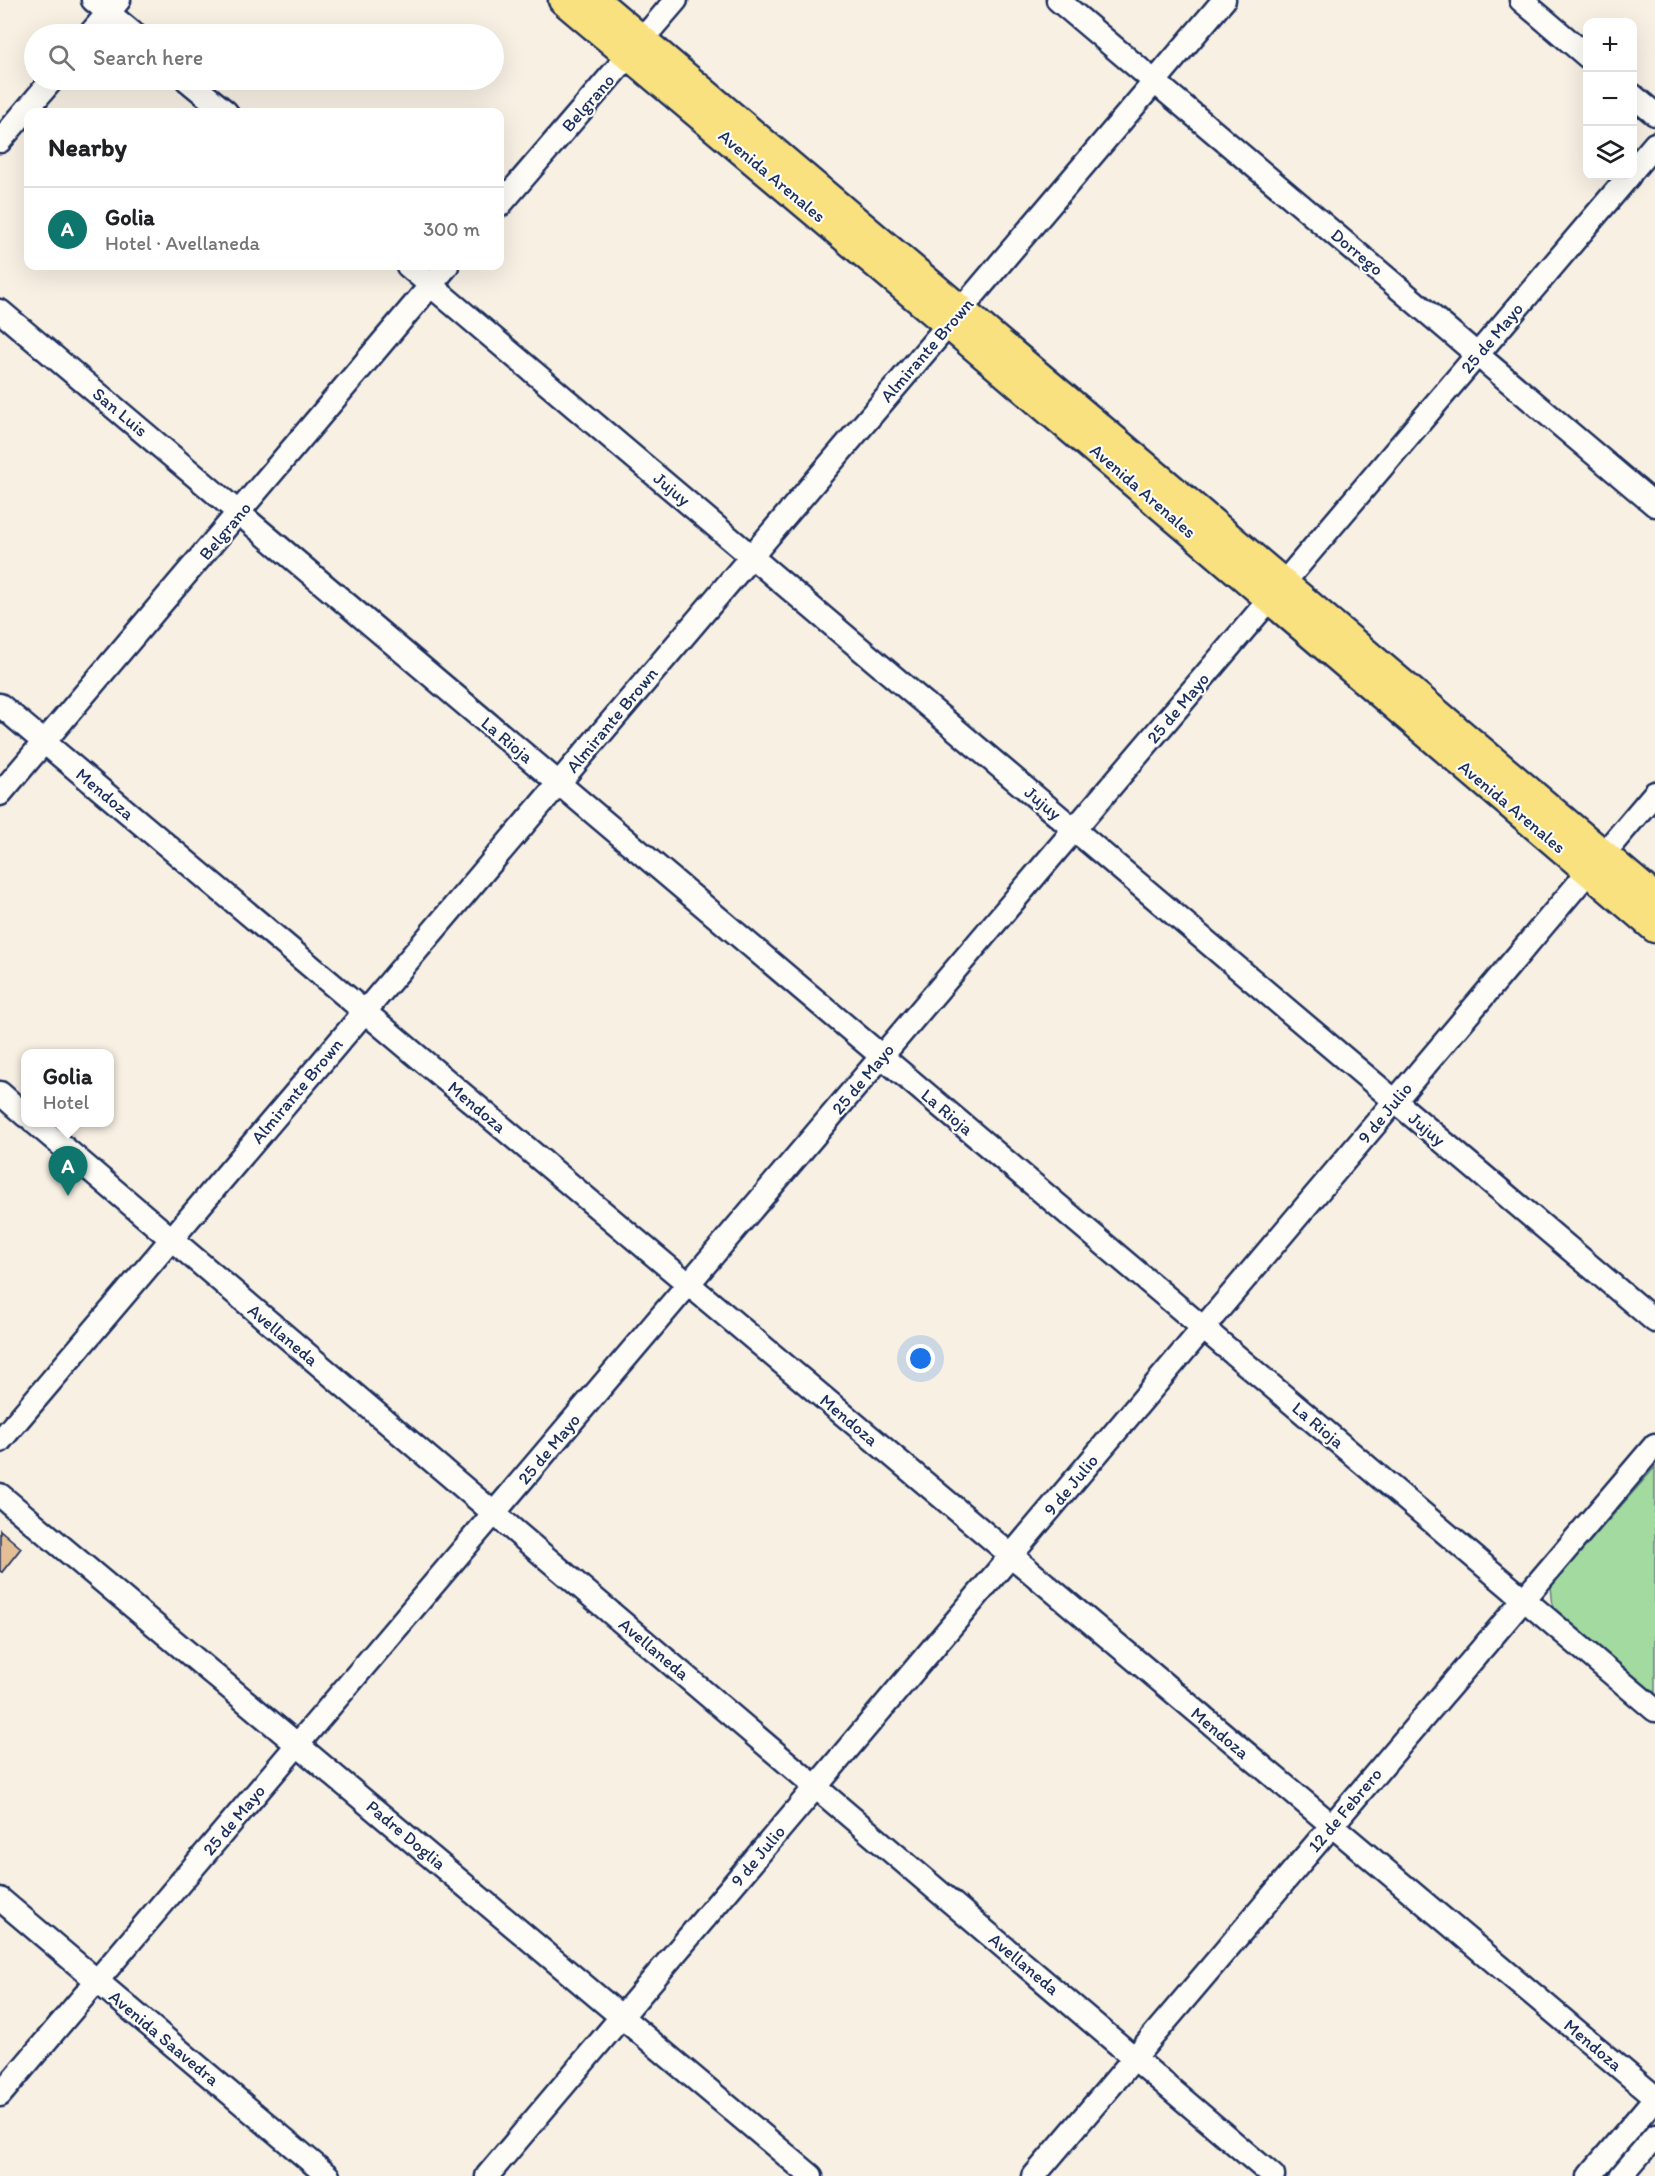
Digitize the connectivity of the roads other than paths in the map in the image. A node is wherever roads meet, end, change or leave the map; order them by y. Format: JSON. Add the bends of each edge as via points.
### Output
{"nodes":[{"id":1,"x":563,"y":0,"type":"edge"},
{"id":2,"x":595,"y":0,"type":"edge"},
{"id":3,"x":676,"y":0,"type":"edge"},
{"id":4,"x":1058,"y":0,"type":"edge"},
{"id":5,"x":1224,"y":0,"type":"edge"},
{"id":6,"x":1521,"y":0,"type":"edge"},
{"id":7,"x":107,"y":4,"type":"edge"},
{"id":8,"x":96,"y":24,"type":"edge"},
{"id":9,"x":125,"y":24,"type":"edge"},
{"id":10,"x":635,"y":48,"type":"junction"},
{"id":11,"x":1583,"y":54,"type":"edge"},
{"id":12,"x":1155,"y":82,"type":"junction"},
{"id":13,"x":43,"y":90,"type":"edge"},
{"id":14,"x":199,"y":90,"type":"edge"},
{"id":15,"x":1637,"y":99,"type":"edge"},
{"id":16,"x":28,"y":108,"type":"edge"},
{"id":17,"x":221,"y":108,"type":"edge"},
{"id":18,"x":24,"y":113,"type":"edge"},
{"id":19,"x":1655,"y":114,"type":"edge"},
{"id":20,"x":0,"y":141,"type":"edge"},
{"id":21,"x":1655,"y":144,"type":"edge"},
{"id":22,"x":1637,"y":165,"type":"edge"},
{"id":23,"x":1626,"y":180,"type":"edge"},
{"id":24,"x":504,"y":200,"type":"edge"},
{"id":25,"x":413,"y":270,"type":"edge"},
{"id":26,"x":443,"y":270,"type":"edge"},
{"id":27,"x":430,"y":285,"type":"junction"},
{"id":28,"x":0,"y":311,"type":"edge"},
{"id":29,"x":955,"y":317,"type":"junction"},
{"id":30,"x":1478,"y":355,"type":"junction"},
{"id":31,"x":1655,"y":505,"type":"edge"},
{"id":32,"x":239,"y":514,"type":"junction"},
{"id":33,"x":752,"y":556,"type":"junction"},
{"id":34,"x":1277,"y":592,"type":"junction"},
{"id":35,"x":0,"y":705,"type":"edge"},
{"id":36,"x":44,"y":742,"type":"junction"},
{"id":37,"x":559,"y":783,"type":"junction"},
{"id":38,"x":1655,"y":793,"type":"edge"},
{"id":39,"x":0,"y":794,"type":"edge"},
{"id":40,"x":1074,"y":830,"type":"junction"},
{"id":41,"x":1595,"y":863,"type":"junction"},
{"id":42,"x":1655,"y":898,"type":"edge"},
{"id":43,"x":1655,"y":928,"type":"edge"},
{"id":44,"x":364,"y":1012,"type":"junction"},
{"id":45,"x":882,"y":1057,"type":"junction"},
{"id":46,"x":0,"y":1094,"type":"edge"},
{"id":47,"x":1395,"y":1101,"type":"junction"},
{"id":48,"x":21,"y":1112,"type":"edge"},
{"id":49,"x":40,"y":1127,"type":"edge"},
{"id":50,"x":171,"y":1239,"type":"junction"},
{"id":51,"x":688,"y":1285,"type":"junction"},
{"id":52,"x":1655,"y":1321,"type":"edge"},
{"id":53,"x":1203,"y":1328,"type":"junction"},
{"id":54,"x":0,"y":1441,"type":"edge"},
{"id":55,"x":1655,"y":1444,"type":"edge"},
{"id":56,"x":0,"y":1495,"type":"edge"},
{"id":57,"x":494,"y":1514,"type":"junction"},
{"id":58,"x":1011,"y":1557,"type":"junction"},
{"id":59,"x":1524,"y":1599,"type":"junction"},
{"id":60,"x":1655,"y":1710,"type":"edge"},
{"id":61,"x":298,"y":1744,"type":"junction"},
{"id":62,"x":816,"y":1788,"type":"junction"},
{"id":63,"x":1331,"y":1827,"type":"junction"},
{"id":64,"x":0,"y":1899,"type":"edge"},
{"id":65,"x":97,"y":1982,"type":"junction"},
{"id":66,"x":623,"y":2016,"type":"junction"},
{"id":67,"x":1135,"y":2058,"type":"junction"},
{"id":68,"x":0,"y":2095,"type":"edge"},
{"id":69,"x":1655,"y":2097,"type":"edge"},
{"id":70,"x":1655,"y":2136,"type":"edge"},
{"id":71,"x":328,"y":2176,"type":"edge"},
{"id":72,"x":487,"y":2176,"type":"edge"},
{"id":73,"x":811,"y":2176,"type":"edge"},
{"id":74,"x":1034,"y":2176,"type":"edge"},
{"id":75,"x":1274,"y":2176,"type":"edge"},
{"id":76,"x":1589,"y":2176,"type":"edge"},
{"id":77,"x":1621,"y":2176,"type":"edge"}],
"edges":[{"from":1,"to":10,"type":"main road"},
{"from":2,"to":10,"type":"main road"},
{"from":3,"to":10,"type":"street","name":"Belgrano"},
{"from":4,"to":12,"type":"street","name":"Dorrego"},
{"from":5,"to":12,"type":"street","name":"Almirante Brown"},
{"from":6,"to":11,"type":"street"},
{"from":7,"to":8,"type":"street"},
{"from":7,"to":9,"type":"street"},
{"from":10,"to":24,"type":"street","name":"Belgrano"},
{"from":10,"to":29,"type":"main road","name":"Avenida Arenales"},
{"from":12,"to":29,"type":"street","name":"Almirante Brown"},
{"from":12,"to":30,"type":"street","name":"Dorrego"},
{"from":13,"to":16,"type":"street"},
{"from":14,"to":17,"type":"street"},
{"from":15,"to":19,"type":"street"},
{"from":18,"to":20,"type":"street"},
{"from":21,"to":22,"type":"street"},
{"from":23,"to":30,"type":"street","name":"25 de Mayo"},
{"from":25,"to":27,"type":"street","name":"Jujuy"},
{"from":26,"to":27,"type":"street","name":"Belgrano"},
{"from":27,"to":32,"type":"street","name":"Belgrano"},
{"from":27,"to":33,"type":"street","name":"Jujuy"},
{"from":28,"to":32,"type":"street","name":"San Luis"},
{"from":29,"to":33,"type":"street","name":"Almirante Brown"},
{"from":29,"to":34,"type":"main road","name":"Avenida Arenales"},
{"from":30,"to":31,"type":"street","name":"Dorrego"},
{"from":30,"to":34,"type":"street","name":"25 de Mayo"},
{"from":32,"to":36,"type":"street","name":"Belgrano"},
{"from":32,"to":37,"type":"street","name":"La Rioja"},
{"from":33,"to":37,"type":"street","name":"Almirante Brown"},
{"from":33,"to":40,"type":"street","name":"Jujuy"},
{"from":34,"to":40,"type":"street","name":"25 de Mayo"},
{"from":34,"to":41,"type":"main road","name":"Avenida Arenales"},
{"from":35,"to":36,"type":"street","name":"Mendoza"},
{"from":36,"to":39,"type":"street","name":"Belgrano"},
{"from":36,"to":44,"type":"street","name":"Mendoza"},
{"from":37,"to":44,"type":"street","name":"Almirante Brown"},
{"from":37,"to":45,"type":"street","name":"La Rioja"},
{"from":38,"to":41,"type":"street","name":"9 de Julio"},
{"from":40,"to":45,"type":"street","name":"25 de Mayo"},
{"from":40,"to":47,"type":"street","name":"Jujuy"},
{"from":41,"to":42,"type":"main road","name":"Avenida Arenales"},
{"from":41,"to":43,"type":"main road","name":"Avenida Arenales"},
{"from":41,"to":47,"type":"street","name":"9 de Julio"},
{"from":44,"to":50,"type":"street","name":"Almirante Brown"},
{"from":44,"to":51,"type":"street","name":"Mendoza"},
{"from":45,"to":51,"type":"street","name":"25 de Mayo"},
{"from":45,"to":53,"type":"street","name":"La Rioja"},
{"from":46,"to":48,"type":"street"},
{"from":47,"to":52,"type":"street","name":"Jujuy"},
{"from":47,"to":53,"type":"street","name":"9 de Julio"},
{"from":49,"to":50,"type":"street","name":"Avellaneda"},
{"from":50,"to":54,"type":"street","name":"Almirante Brown"},
{"from":50,"to":57,"type":"street","name":"Avellaneda"},
{"from":51,"to":57,"type":"street","name":"25 de Mayo"},
{"from":51,"to":58,"type":"street","name":"Mendoza"},
{"from":53,"to":58,"type":"street","name":"9 de Julio"},
{"from":53,"to":59,"type":"street","name":"La Rioja"},
{"from":55,"to":59,"type":"street","name":"12 de Febrero"},
{"from":56,"to":61,"type":"street","name":"Padre Doglia"},
{"from":57,"to":61,"type":"street","name":"25 de Mayo"},
{"from":57,"to":62,"type":"street","name":"Avellaneda"},
{"from":58,"to":62,"type":"street","name":"9 de Julio"},
{"from":58,"to":63,"type":"street","name":"Mendoza"},
{"from":59,"to":60,"type":"street","name":"La Rioja"},
{"from":59,"to":63,"type":"street","name":"12 de Febrero"},
{"from":61,"to":65,"type":"street","name":"25 de Mayo"},
{"from":61,"to":66,"type":"street","name":"Padre Doglia"},
{"from":62,"to":66,"type":"street","name":"9 de Julio"},
{"from":62,"to":67,"type":"street","name":"Avellaneda"},
{"from":63,"to":67,"type":"street","name":"12 de Febrero"},
{"from":63,"to":69,"type":"street","name":"Mendoza"},
{"from":64,"to":65,"type":"street","name":"Avenida Saavedra"},
{"from":65,"to":68,"type":"street","name":"25 de Mayo"},
{"from":65,"to":71,"type":"street","name":"Avenida Saavedra"},
{"from":66,"to":72,"type":"street","name":"9 de Julio"},
{"from":66,"to":73,"type":"street","name":"Padre Doglia"},
{"from":67,"to":74,"type":"street","name":"12 de Febrero"},
{"from":67,"to":75,"type":"street","name":"Avellaneda"},
{"from":69,"to":76,"type":"street"},
{"from":70,"to":77,"type":"street"}]}
